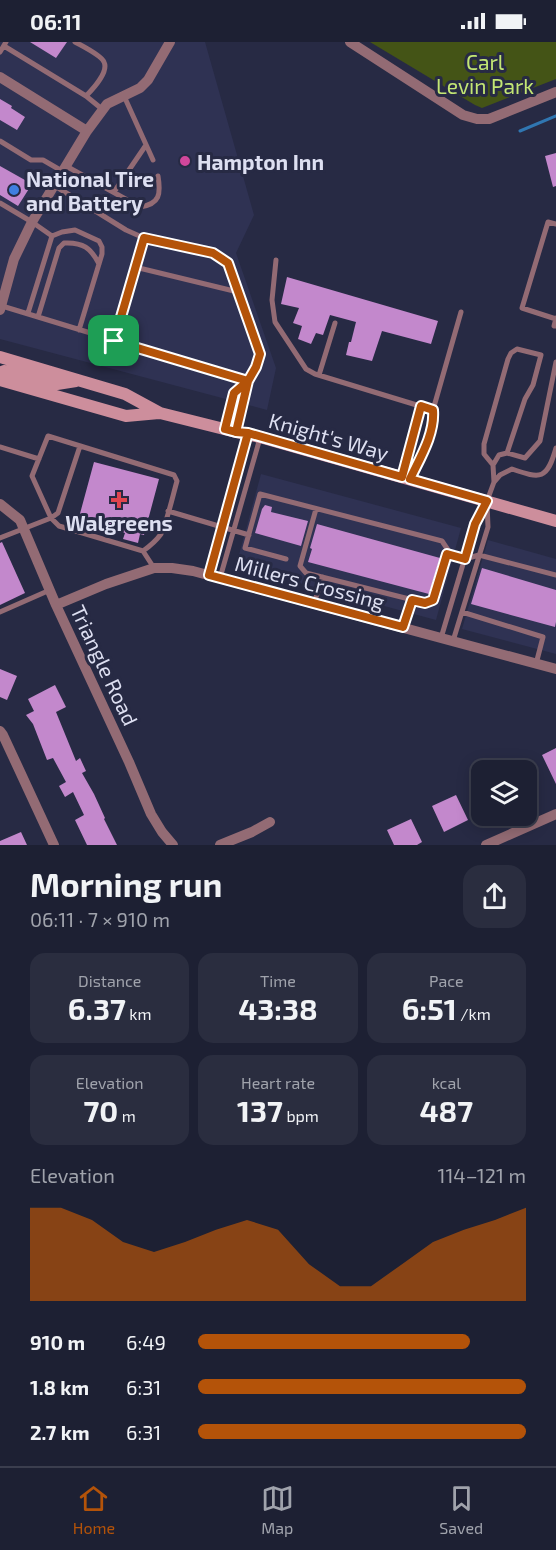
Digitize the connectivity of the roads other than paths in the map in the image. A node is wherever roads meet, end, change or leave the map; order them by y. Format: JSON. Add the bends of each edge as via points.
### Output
{"nodes":[{"id":1,"x":75,"y":42,"type":"edge"},
{"id":2,"x":170,"y":42,"type":"edge"},
{"id":3,"x":350,"y":42,"type":"edge"},
{"id":4,"x":3,"y":47,"type":"edge"},
{"id":5,"x":0,"y":77,"type":"edge"},
{"id":6,"x":556,"y":92,"type":"edge"},
{"id":7,"x":86,"y":96,"type":"junction"},
{"id":8,"x":124,"y":96,"type":"junction"},
{"id":9,"x":102,"y":109,"type":"junction"},
{"id":10,"x":87,"y":131,"type":"junction"},
{"id":11,"x":0,"y":141,"type":"edge"},
{"id":12,"x":146,"y":145,"type":"junction"},
{"id":13,"x":153,"y":159,"type":"dead end"},
{"id":14,"x":64,"y":169,"type":"junction"},
{"id":15,"x":158,"y":176,"type":"dead end"},
{"id":16,"x":54,"y":186,"type":"junction"},
{"id":17,"x":114,"y":192,"type":"junction"},
{"id":18,"x":0,"y":203,"type":"edge"},
{"id":19,"x":32,"y":222,"type":"junction"},
{"id":20,"x":556,"y":224,"type":"edge"},
{"id":21,"x":52,"y":237,"type":"junction"},
{"id":22,"x":144,"y":238,"type":"junction"},
{"id":23,"x":276,"y":260,"type":"dead end"},
{"id":24,"x":99,"y":264,"type":"junction"},
{"id":25,"x":135,"y":267,"type":"junction"},
{"id":26,"x":238,"y":292,"type":"junction"},
{"id":27,"x":0,"y":307,"type":"edge"},
{"id":28,"x":461,"y":312,"type":"dead end"},
{"id":29,"x":28,"y":314,"type":"junction"},
{"id":30,"x":38,"y":317,"type":"junction"},
{"id":31,"x":556,"y":318,"type":"edge"},
{"id":32,"x":335,"y":323,"type":"dead end"},
{"id":33,"x":556,"y":326,"type":"edge"},
{"id":34,"x":79,"y":330,"type":"junction"},
{"id":35,"x":114,"y":341,"type":"junction"},
{"id":36,"x":0,"y":357,"type":"edge"},
{"id":37,"x":556,"y":362,"type":"edge"},
{"id":38,"x":0,"y":373,"type":"edge"},
{"id":39,"x":319,"y":375,"type":"junction"},
{"id":40,"x":0,"y":380,"type":"edge"},
{"id":41,"x":80,"y":380,"type":"junction"},
{"id":42,"x":248,"y":381,"type":"junction"},
{"id":43,"x":421,"y":406,"type":"junction"},
{"id":44,"x":433,"y":410,"type":"junction"},
{"id":45,"x":160,"y":413,"type":"junction"},
{"id":46,"x":236,"y":431,"type":"junction"},
{"id":47,"x":260,"y":437,"type":"junction"},
{"id":48,"x":80,"y":446,"type":"junction"},
{"id":49,"x":0,"y":447,"type":"edge"},
{"id":50,"x":556,"y":448,"type":"edge"},
{"id":51,"x":507,"y":453,"type":"junction"},
{"id":52,"x":39,"y":459,"type":"junction"},
{"id":53,"x":493,"y":465,"type":"junction"},
{"id":54,"x":406,"y":478,"type":"junction"},
{"id":55,"x":494,"y":482,"type":"junction"},
{"id":56,"x":487,"y":501,"type":"junction"},
{"id":57,"x":0,"y":504,"type":"edge"},
{"id":58,"x":316,"y":509,"type":"junction"},
{"id":59,"x":168,"y":511,"type":"junction"},
{"id":60,"x":51,"y":518,"type":"junction"},
{"id":61,"x":556,"y":521,"type":"edge"},
{"id":62,"x":222,"y":527,"type":"junction"},
{"id":63,"x":24,"y":528,"type":"junction"},
{"id":64,"x":234,"y":530,"type":"junction"},
{"id":65,"x":249,"y":535,"type":"junction"},
{"id":66,"x":0,"y":538,"type":"edge"},
{"id":67,"x":143,"y":551,"type":"junction"},
{"id":68,"x":447,"y":554,"type":"junction"},
{"id":69,"x":479,"y":555,"type":"junction"},
{"id":70,"x":465,"y":559,"type":"junction"},
{"id":71,"x":286,"y":560,"type":"dead end"},
{"id":72,"x":154,"y":568,"type":"junction"},
{"id":73,"x":556,"y":575,"type":"edge"},
{"id":74,"x":214,"y":576,"type":"junction"},
{"id":75,"x":323,"y":577,"type":"junction"},
{"id":76,"x":50,"y":590,"type":"junction"},
{"id":77,"x":412,"y":600,"type":"junction"},
{"id":78,"x":314,"y":603,"type":"junction"},
{"id":79,"x":56,"y":605,"type":"junction"},
{"id":80,"x":0,"y":612,"type":"edge"},
{"id":81,"x":462,"y":612,"type":"junction"},
{"id":82,"x":403,"y":627,"type":"junction"},
{"id":83,"x":441,"y":638,"type":"junction"},
{"id":84,"x":453,"y":641,"type":"junction"},
{"id":85,"x":536,"y":663,"type":"junction"},
{"id":86,"x":556,"y":669,"type":"edge"},
{"id":87,"x":0,"y":731,"type":"edge"},
{"id":88,"x":556,"y":814,"type":"edge"},
{"id":89,"x":270,"y":822,"type":"dead end"},
{"id":90,"x":502,"y":842,"type":"edge"},
{"id":91,"x":54,"y":845,"type":"edge"},
{"id":92,"x":173,"y":845,"type":"edge"},
{"id":93,"x":220,"y":845,"type":"edge"},
{"id":94,"x":486,"y":845,"type":"edge"}],
"edges":[{"from":1,"to":7,"type":"lane","via":[[104,62],[101,77]]},
{"from":2,"to":8,"type":"street","via":[[148,80]]},
{"from":3,"to":6,"type":"street","via":[[464,115],[477,119],[489,119]]},
{"from":4,"to":7,"type":"lane"},
{"from":5,"to":10,"type":"street"},
{"from":7,"to":9,"type":"lane"},
{"from":8,"to":9,"type":"street"},
{"from":8,"to":12,"type":"lane"},
{"from":9,"to":10,"type":"street"},
{"from":10,"to":14,"type":"street"},
{"from":11,"to":14,"type":"lane","via":[[32,160],[44,160]]},
{"from":12,"to":13,"type":"lane"},
{"from":12,"to":17,"type":"lane"},
{"from":14,"to":16,"type":"street"},
{"from":14,"to":17,"type":"lane"},
{"from":15,"to":17,"type":"lane","via":[[158,198],[150,206],[140,207]]},
{"from":16,"to":19,"type":"street"},
{"from":16,"to":22,"type":"lane"},
{"from":18,"to":19,"type":"lane"},
{"from":19,"to":21,"type":"lane"},
{"from":19,"to":27,"type":"street","via":[[14,259]]},
{"from":20,"to":31,"type":"lane","via":[[548,222],[522,308]]},
{"from":21,"to":24,"type":"lane","via":[[75,230],[99,241]]},
{"from":21,"to":29,"type":"lane"},
{"from":22,"to":25,"type":"lane"},
{"from":22,"to":26,"type":"lane","via":[[221,257],[228,263]]},
{"from":23,"to":39,"type":"lane","via":[[272,300],[275,322],[306,369]]},
{"from":24,"to":30,"type":"lane","via":[[81,244],[64,243],[58,248]]},
{"from":24,"to":34,"type":"lane"},
{"from":25,"to":26,"type":"lane"},
{"from":25,"to":35,"type":"lane"},
{"from":26,"to":42,"type":"lane","via":[[260,354]]},
{"from":27,"to":29,"type":"lane"},
{"from":28,"to":44,"type":"lane"},
{"from":29,"to":30,"type":"lane"},
{"from":30,"to":34,"type":"lane"},
{"from":31,"to":33,"type":"lane"},
{"from":32,"to":39,"type":"lane"},
{"from":34,"to":35,"type":"lane"},
{"from":35,"to":42,"type":"lane"},
{"from":36,"to":41,"type":"main road","name":"Knight's Way"},
{"from":37,"to":51,"type":"lane","via":[[540,441],[525,458]]},
{"from":38,"to":41,"type":"main road","via":[[11,372],[57,384]]},
{"from":39,"to":43,"type":"lane"},
{"from":40,"to":45,"type":"main road","name":"Knight's Way","via":[[126,416]]},
{"from":41,"to":45,"type":"main road","name":"Knight's Way","via":[[126,394]]},
{"from":42,"to":46,"type":"lane"},
{"from":42,"to":46,"type":"lane","via":[[234,393]]},
{"from":43,"to":44,"type":"lane"},
{"from":43,"to":54,"type":"lane"},
{"from":44,"to":54,"type":"lane","via":[[426,447]]},
{"from":45,"to":46,"type":"main road","name":"Knight's Way"},
{"from":46,"to":47,"type":"main road","name":"Knight's Way"},
{"from":46,"to":62,"type":"lane"},
{"from":47,"to":54,"type":"main road","name":"Knight's Way"},
{"from":47,"to":64,"type":"lane"},
{"from":48,"to":52,"type":"lane","via":[[48,436]]},
{"from":48,"to":59,"type":"lane","via":[[174,475],[177,481]]},
{"from":48,"to":60,"type":"lane","via":[[58,513]]},
{"from":49,"to":52,"type":"lane"},
{"from":50,"to":55,"type":"lane","via":[[548,470],[538,476],[512,470],[500,474]]},
{"from":51,"to":53,"type":"lane","via":[[499,455]]},
{"from":51,"to":53,"type":"lane","via":[[541,355],[517,349],[508,359],[484,444],[484,454]]},
{"from":52,"to":60,"type":"lane","via":[[32,476]]},
{"from":53,"to":55,"type":"lane"},
{"from":54,"to":56,"type":"main road","name":"Knight's Way"},
{"from":55,"to":56,"type":"lane"},
{"from":56,"to":61,"type":"main road","name":"Knight's Way"},
{"from":56,"to":69,"type":"lane","via":[[488,527]]},
{"from":56,"to":70,"type":"lane","via":[[475,524]]},
{"from":57,"to":63,"type":"street","name":"Triangle Road"},
{"from":58,"to":65,"type":"lane","via":[[260,494]]},
{"from":58,"to":68,"type":"lane","via":[[442,542]]},
{"from":58,"to":75,"type":"lane","via":[[300,566],[306,573]]},
{"from":59,"to":62,"type":"lane"},
{"from":59,"to":67,"type":"lane","via":[[161,533]]},
{"from":60,"to":63,"type":"lane"},
{"from":60,"to":67,"type":"lane","via":[[58,526]]},
{"from":62,"to":64,"type":"lane"},
{"from":62,"to":74,"type":"lane"},
{"from":63,"to":66,"type":"lane"},
{"from":63,"to":76,"type":"street","name":"Triangle Road"},
{"from":64,"to":65,"type":"lane"},
{"from":64,"to":74,"type":"lane"},
{"from":65,"to":71,"type":"lane","via":[[245,548]]},
{"from":67,"to":72,"type":"lane"},
{"from":68,"to":70,"type":"lane"},
{"from":68,"to":77,"type":"lane","via":[[433,600]]},
{"from":69,"to":70,"type":"lane"},
{"from":69,"to":73,"type":"lane"},
{"from":69,"to":81,"type":"lane"},
{"from":70,"to":83,"type":"lane"},
{"from":72,"to":74,"type":"street","name":"Millers Crossing"},
{"from":72,"to":79,"type":"street","name":"Millers Crossing"},
{"from":74,"to":78,"type":"street","name":"Millers Crossing"},
{"from":75,"to":77,"type":"lane"},
{"from":75,"to":78,"type":"lane"},
{"from":76,"to":79,"type":"street","name":"Triangle Road"},
{"from":76,"to":80,"type":"lane"},
{"from":77,"to":82,"type":"lane"},
{"from":78,"to":82,"type":"street","name":"Millers Crossing"},
{"from":79,"to":92,"type":"street","name":"Triangle Road","via":[[151,814]]},
{"from":81,"to":84,"type":"lane"},
{"from":81,"to":85,"type":"lane","via":[[543,637]]},
{"from":82,"to":83,"type":"street","name":"Millers Crossing"},
{"from":83,"to":84,"type":"street","name":"Millers Crossing"},
{"from":84,"to":85,"type":"street","name":"Millers Crossing"},
{"from":85,"to":86,"type":"street","name":"Millers Crossing"},
{"from":87,"to":91,"type":"street"},
{"from":88,"to":90,"type":"street"},
{"from":89,"to":93,"type":"street"},
{"from":90,"to":94,"type":"street"}]}
